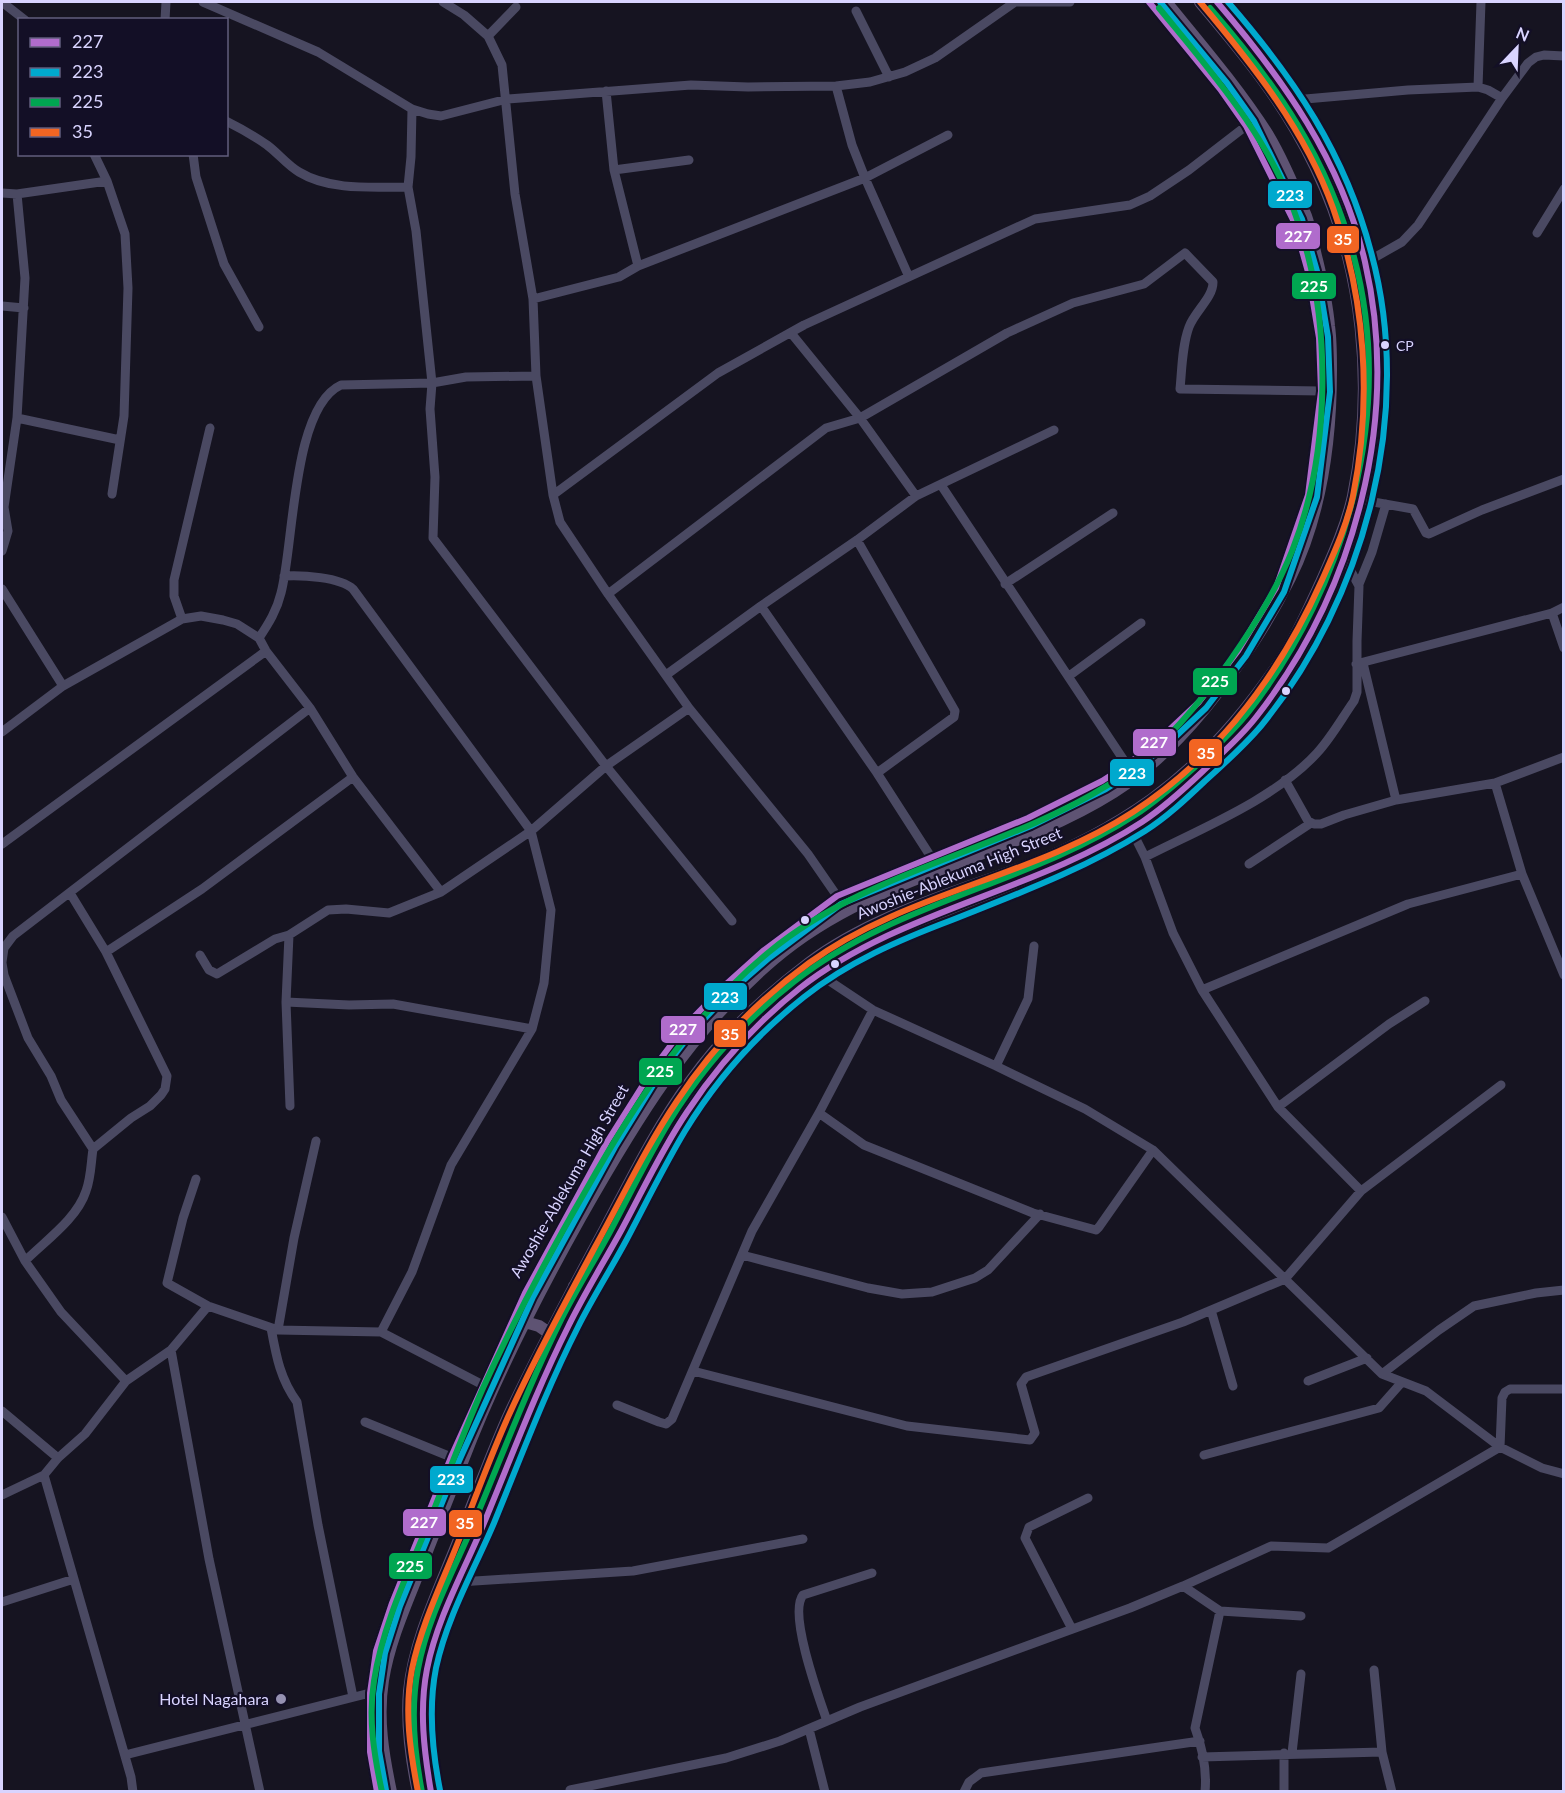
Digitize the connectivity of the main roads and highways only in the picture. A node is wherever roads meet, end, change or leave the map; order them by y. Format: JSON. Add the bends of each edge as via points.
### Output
{"nodes":[{"id":1,"x":1166,"y":2,"type":"edge"},
{"id":2,"x":1200,"y":2,"type":"edge"},
{"id":3,"x":574,"y":1286,"type":"junction"},
{"id":4,"x":586,"y":1293,"type":"road end"},
{"id":5,"x":525,"y":1322,"type":"junction"},
{"id":6,"x":549,"y":1334,"type":"junction"},
{"id":7,"x":483,"y":1479,"type":"junction"},
{"id":8,"x":497,"y":1490,"type":"road end"},
{"id":9,"x":391,"y":1791,"type":"edge"},
{"id":10,"x":418,"y":1791,"type":"edge"}],
"edges":[{"from":1,"to":5,"type":"main road","name":"Awoshie-Ablekuma High Street","via":[[1245,100],[1271,140],[1308,222],[1321,275],[1330,331],[1326,454],[1309,528],[1291,576],[1255,641],[1211,702],[1167,752],[1124,785],[1044,829],[847,909],[781,953],[745,985],[678,1060],[624,1140]]},
{"from":2,"to":3,"type":"main road","name":"Awoshie-Ablekuma High Street","via":[[1228,25],[1286,112],[1317,168],[1341,230],[1352,278],[1362,342],[1362,433],[1352,501],[1302,623],[1276,668],[1235,721],[1198,760],[1152,799],[1096,834],[1030,864],[861,930],[768,995],[686,1087]]},
{"from":3,"to":4,"type":"main road"},
{"from":3,"to":6,"type":"main road","name":"Awoshie-Ablekuma High Street"},
{"from":5,"to":6,"type":"main road"},
{"from":5,"to":9,"type":"main road","name":"Awoshie-Ablekuma High Street","via":[[472,1436],[391,1642],[382,1683],[381,1727]]},
{"from":6,"to":7,"type":"main road","name":"Awoshie-Ablekuma High Street","via":[[507,1419]]},
{"from":7,"to":8,"type":"main road"},
{"from":7,"to":10,"type":"main road","name":"Awoshie-Ablekuma High Street","via":[[414,1662],[409,1733]]}]}
